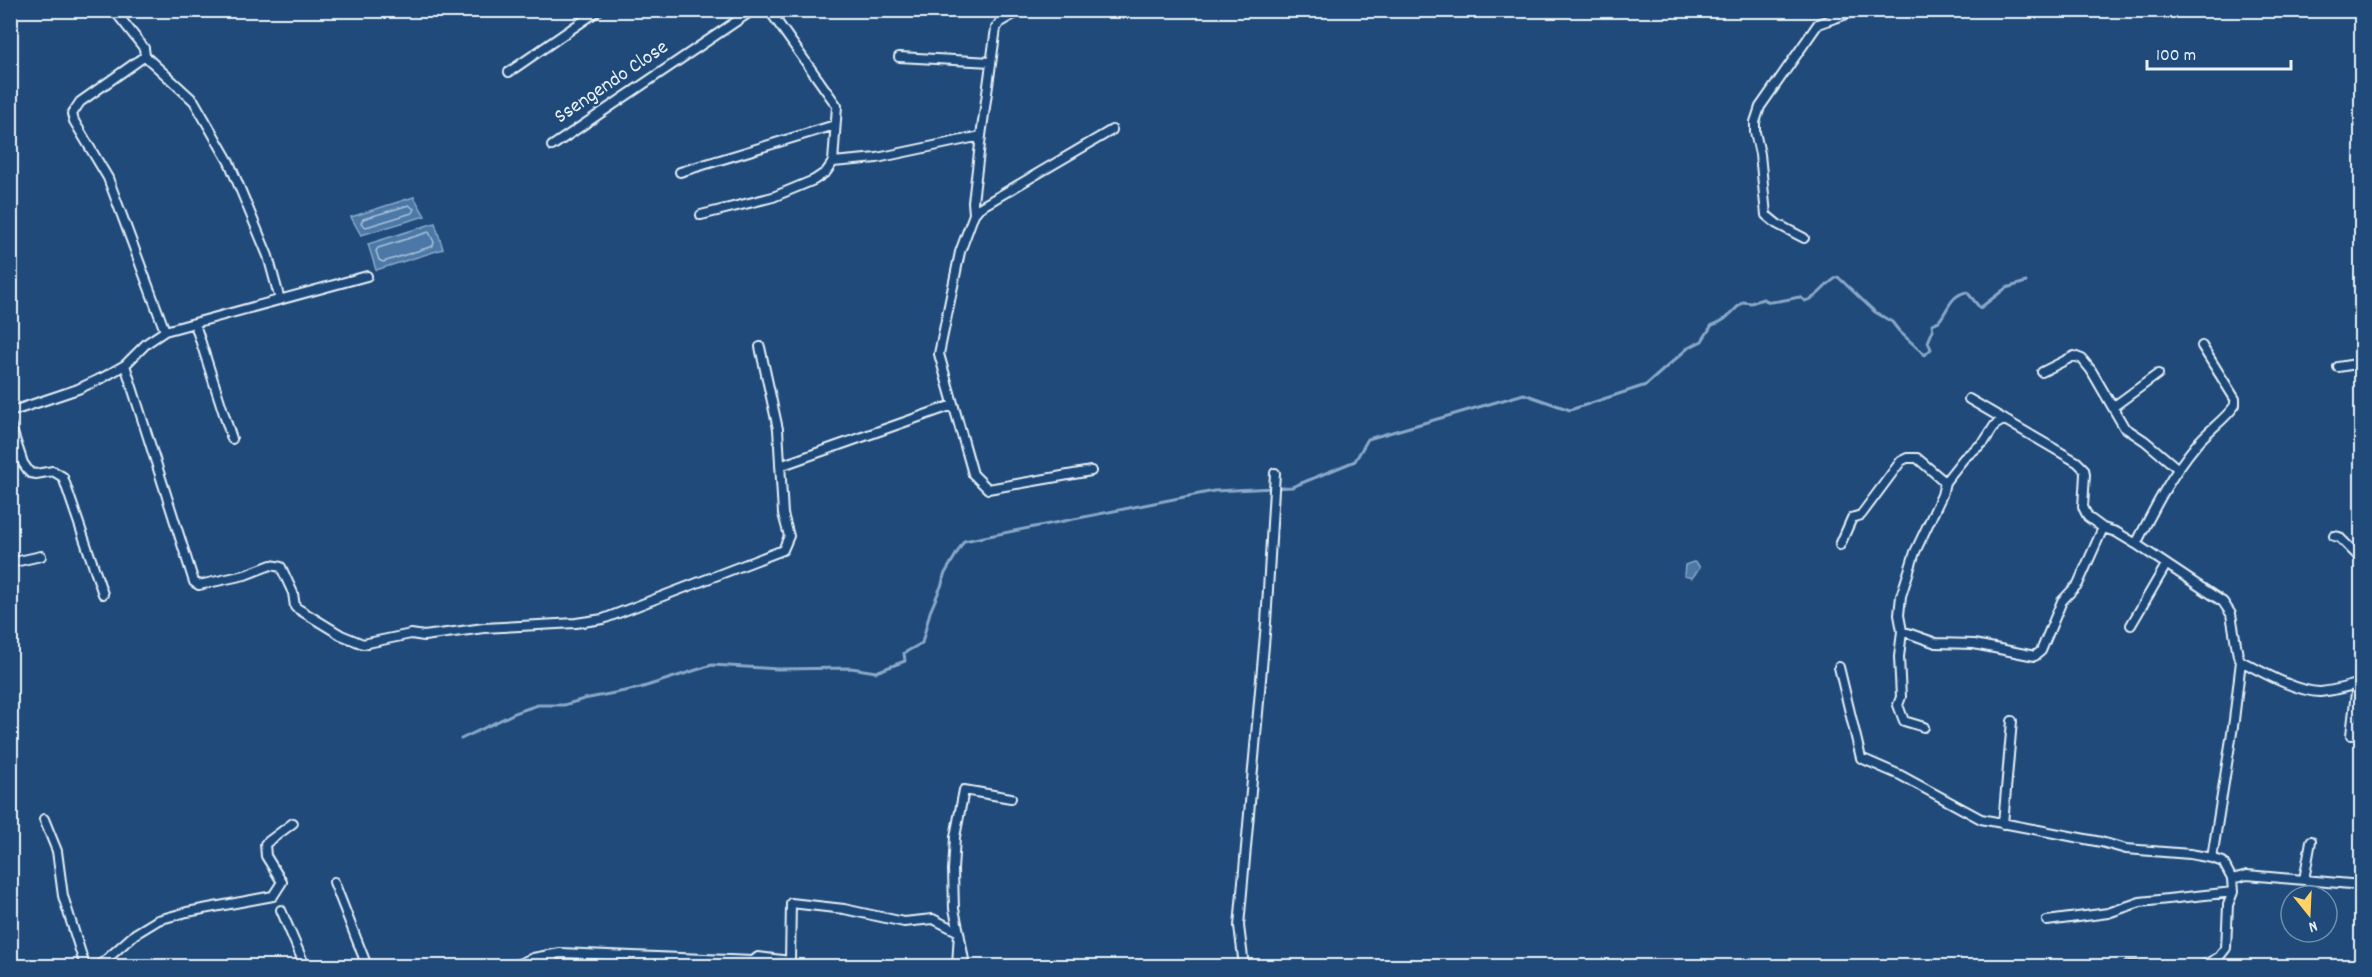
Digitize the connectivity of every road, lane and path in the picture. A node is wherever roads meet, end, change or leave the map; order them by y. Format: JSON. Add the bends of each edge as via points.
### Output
{"nodes":[{"id":1,"x":114,"y":10,"type":"edge"},
{"id":2,"x":600,"y":10,"type":"edge"},
{"id":3,"x":753,"y":10,"type":"edge"},
{"id":4,"x":769,"y":10,"type":"edge"},
{"id":5,"x":1021,"y":10,"type":"edge"},
{"id":6,"x":1858,"y":10,"type":"edge"},
{"id":7,"x":146,"y":56,"type":"junction"},
{"id":8,"x":899,"y":57,"type":"dead end"},
{"id":9,"x":991,"y":62,"type":"junction"},
{"id":10,"x":509,"y":72,"type":"dead end"},
{"id":11,"x":835,"y":125,"type":"junction"},
{"id":12,"x":1112,"y":130,"type":"dead end"},
{"id":13,"x":981,"y":136,"type":"junction"},
{"id":14,"x":552,"y":146,"type":"dead end"},
{"id":15,"x":833,"y":162,"type":"junction"},
{"id":16,"x":680,"y":172,"type":"dead end"},
{"id":17,"x":974,"y":214,"type":"junction"},
{"id":18,"x":701,"y":215,"type":"dead end"},
{"id":19,"x":1804,"y":238,"type":"dead end"},
{"id":20,"x":367,"y":276,"type":"dead end"},
{"id":21,"x":280,"y":300,"type":"junction"},
{"id":22,"x":195,"y":324,"type":"junction"},
{"id":23,"x":165,"y":332,"type":"junction"},
{"id":24,"x":2202,"y":346,"type":"dead end"},
{"id":25,"x":760,"y":348,"type":"dead end"},
{"id":26,"x":2361,"y":363,"type":"edge"},
{"id":27,"x":125,"y":365,"type":"junction"},
{"id":28,"x":2338,"y":368,"type":"dead end"},
{"id":29,"x":2042,"y":372,"type":"dead end"},
{"id":30,"x":2158,"y":374,"type":"dead end"},
{"id":31,"x":1969,"y":399,"type":"dead end"},
{"id":32,"x":952,"y":405,"type":"junction"},
{"id":33,"x":2113,"y":407,"type":"junction"},
{"id":34,"x":10,"y":412,"type":"edge"},
{"id":35,"x":2003,"y":420,"type":"junction"},
{"id":36,"x":10,"y":424,"type":"edge"},
{"id":37,"x":232,"y":439,"type":"dead end"},
{"id":38,"x":780,"y":466,"type":"junction"},
{"id":39,"x":2177,"y":468,"type":"junction"},
{"id":40,"x":1091,"y":471,"type":"dead end"},
{"id":41,"x":1275,"y":473,"type":"dead end"},
{"id":42,"x":1945,"y":482,"type":"junction"},
{"id":43,"x":2103,"y":528,"type":"junction"},
{"id":44,"x":2334,"y":536,"type":"dead end"},
{"id":45,"x":2136,"y":544,"type":"junction"},
{"id":46,"x":1839,"y":545,"type":"dead end"},
{"id":47,"x":41,"y":556,"type":"dead end"},
{"id":48,"x":2361,"y":560,"type":"edge"},
{"id":49,"x":10,"y":563,"type":"edge"},
{"id":50,"x":2166,"y":565,"type":"junction"},
{"id":51,"x":104,"y":594,"type":"dead end"},
{"id":52,"x":2131,"y":625,"type":"dead end"},
{"id":53,"x":1902,"y":631,"type":"junction"},
{"id":54,"x":2241,"y":661,"type":"junction"},
{"id":55,"x":1839,"y":667,"type":"dead end"},
{"id":56,"x":2359,"y":683,"type":"edge"},
{"id":57,"x":2012,"y":721,"type":"dead end"},
{"id":58,"x":1924,"y":727,"type":"dead end"},
{"id":59,"x":2351,"y":735,"type":"dead end"},
{"id":60,"x":1011,"y":798,"type":"dead end"},
{"id":61,"x":45,"y":819,"type":"dead end"},
{"id":62,"x":293,"y":823,"type":"dead end"},
{"id":63,"x":2003,"y":824,"type":"junction"},
{"id":64,"x":2310,"y":841,"type":"dead end"},
{"id":65,"x":2212,"y":858,"type":"junction"},
{"id":66,"x":2232,"y":879,"type":"junction"},
{"id":67,"x":2304,"y":880,"type":"junction"},
{"id":68,"x":334,"y":882,"type":"dead end"},
{"id":69,"x":2361,"y":885,"type":"edge"},
{"id":70,"x":2233,"y":892,"type":"junction"},
{"id":71,"x":281,"y":910,"type":"dead end"},
{"id":72,"x":2047,"y":921,"type":"dead end"},
{"id":73,"x":959,"y":932,"type":"junction"},
{"id":74,"x":560,"y":953,"type":"junction"},
{"id":75,"x":534,"y":958,"type":"junction"},
{"id":76,"x":555,"y":964,"type":"edge"},
{"id":77,"x":85,"y":966,"type":"edge"},
{"id":78,"x":99,"y":966,"type":"edge"},
{"id":79,"x":305,"y":966,"type":"edge"},
{"id":80,"x":367,"y":966,"type":"edge"},
{"id":81,"x":514,"y":966,"type":"edge"},
{"id":82,"x":957,"y":966,"type":"edge"},
{"id":83,"x":965,"y":966,"type":"edge"},
{"id":84,"x":1244,"y":966,"type":"edge"},
{"id":85,"x":2128,"y":966,"type":"edge"},
{"id":86,"x":2177,"y":966,"type":"edge"},
{"id":87,"x":2203,"y":966,"type":"edge"}],
"edges":[{"from":1,"to":7,"type":"street"},
{"from":2,"to":10,"type":"street"},
{"from":3,"to":14,"type":"street","name":"Ssengendo Close"},
{"from":4,"to":11,"type":"street","via":[[837,106]]},
{"from":5,"to":9,"type":"street","via":[[996,28]]},
{"from":6,"to":19,"type":"street","via":[[1818,24],[1760,107],[1755,122],[1766,215]]},
{"from":7,"to":21,"type":"street","via":[[194,101],[229,162],[268,256]]},
{"from":7,"to":23,"type":"street","via":[[80,102],[72,114],[108,178]]},
{"from":8,"to":9,"type":"street"},
{"from":9,"to":13,"type":"street"},
{"from":11,"to":15,"type":"street"},
{"from":11,"to":16,"type":"street"},
{"from":12,"to":17,"type":"street"},
{"from":13,"to":15,"type":"street","via":[[877,158]]},
{"from":13,"to":17,"type":"street"},
{"from":15,"to":18,"type":"street","via":[[820,176],[773,197]]},
{"from":17,"to":32,"type":"street","via":[[960,252],[939,354]]},
{"from":20,"to":21,"type":"street"},
{"from":21,"to":22,"type":"street"},
{"from":22,"to":23,"type":"street"},
{"from":22,"to":37,"type":"street"},
{"from":23,"to":27,"type":"street"},
{"from":24,"to":39,"type":"street","via":[[2236,402]]},
{"from":25,"to":38,"type":"street","via":[[778,429]]},
{"from":26,"to":28,"type":"street"},
{"from":27,"to":34,"type":"street","via":[[91,384]]},
{"from":27,"to":38,"type":"street","via":[[194,582],[199,585],[271,565],[281,567],[295,607],[363,644],[411,634],[424,636],[603,619],[783,550],[789,536],[783,514]]},
{"from":29,"to":33,"type":"street","via":[[2078,356]]},
{"from":30,"to":33,"type":"street"},
{"from":31,"to":35,"type":"street"},
{"from":32,"to":38,"type":"street"},
{"from":32,"to":40,"type":"street","via":[[973,474],[988,489]]},
{"from":33,"to":39,"type":"street","via":[[2124,427]]},
{"from":35,"to":42,"type":"street"},
{"from":35,"to":43,"type":"street","via":[[2081,465],[2085,474],[2085,514]]},
{"from":36,"to":51,"type":"street","via":[[30,473],[53,471],[63,477]]},
{"from":39,"to":45,"type":"street"},
{"from":41,"to":84,"type":"street","via":[[1239,926]]},
{"from":42,"to":46,"type":"street","via":[[1917,458],[1901,461],[1861,515],[1852,518]]},
{"from":42,"to":53,"type":"street","via":[[1901,596]]},
{"from":43,"to":45,"type":"street"},
{"from":43,"to":53,"type":"street","via":[[2078,584],[2062,601],[2041,651],[2035,656],[1974,644],[1936,643]]},
{"from":44,"to":48,"type":"street"},
{"from":45,"to":50,"type":"street"},
{"from":47,"to":49,"type":"street"},
{"from":50,"to":52,"type":"street"},
{"from":50,"to":54,"type":"street","via":[[2228,608]]},
{"from":53,"to":58,"type":"street","via":[[1898,708],[1904,721]]},
{"from":54,"to":56,"type":"street","via":[[2311,691],[2330,691]]},
{"from":54,"to":65,"type":"street"},
{"from":55,"to":63,"type":"street","via":[[1861,758],[1976,817]]},
{"from":56,"to":59,"type":"street"},
{"from":57,"to":63,"type":"street"},
{"from":60,"to":73,"type":"street","via":[[964,790],[953,870]]},
{"from":61,"to":77,"type":"street","via":[[57,851],[63,896]]},
{"from":62,"to":78,"type":"street","via":[[265,844],[266,856],[282,882],[273,896],[159,920],[135,934]]},
{"from":63,"to":65,"type":"street","via":[[2126,849]]},
{"from":64,"to":67,"type":"street"},
{"from":65,"to":66,"type":"street","via":[[2223,862]]},
{"from":66,"to":67,"type":"street","via":[[2247,875]]},
{"from":66,"to":70,"type":"street"},
{"from":67,"to":69,"type":"street"},
{"from":68,"to":80,"type":"street"},
{"from":70,"to":72,"type":"street","via":[[2140,902],[2108,913]]},
{"from":70,"to":87,"type":"street","via":[[2228,900],[2226,948]]},
{"from":71,"to":79,"type":"street"},
{"from":73,"to":74,"type":"street","via":[[933,919],[904,922],[791,903],[790,961]]},
{"from":73,"to":82,"type":"street"},
{"from":73,"to":83,"type":"street"},
{"from":74,"to":75,"type":"street"},
{"from":74,"to":76,"type":"street"},
{"from":75,"to":76,"type":"street"},
{"from":75,"to":81,"type":"street"},
{"from":85,"to":86,"type":"street"}]}
